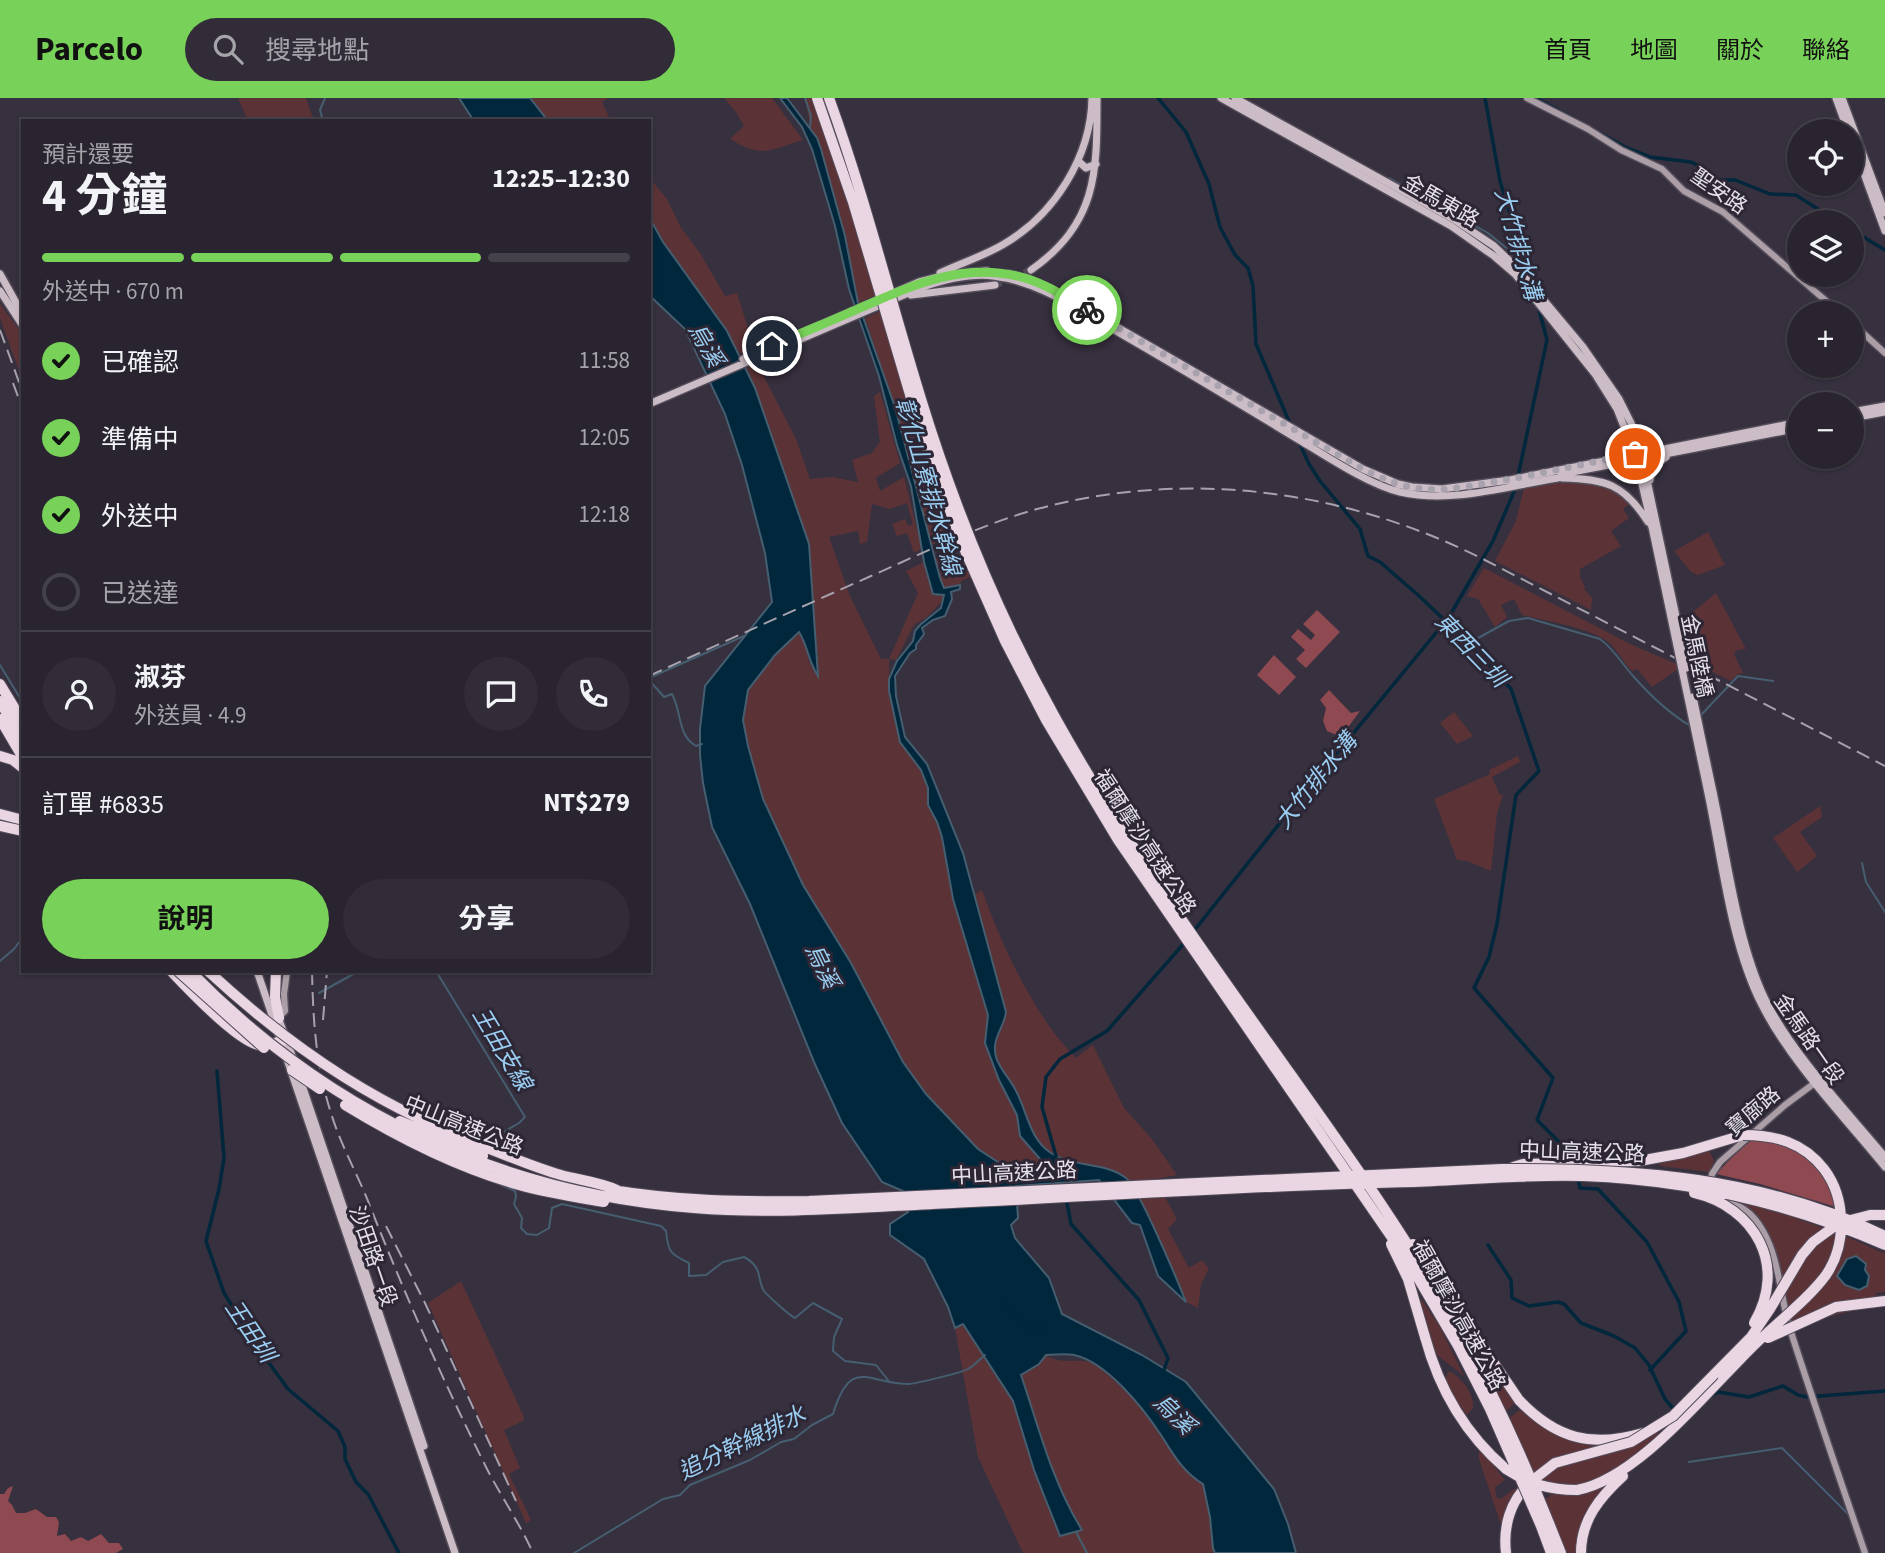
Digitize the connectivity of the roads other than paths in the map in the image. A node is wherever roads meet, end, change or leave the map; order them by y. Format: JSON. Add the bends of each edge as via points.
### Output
{"nodes":[{"id":1,"x":817,"y":98,"type":"edge"},
{"id":2,"x":829,"y":98,"type":"edge"},
{"id":3,"x":1095,"y":98,"type":"edge"},
{"id":4,"x":1221,"y":98,"type":"edge"},
{"id":5,"x":1235,"y":98,"type":"edge"},
{"id":6,"x":1527,"y":98,"type":"edge"},
{"id":7,"x":1836,"y":98,"type":"edge"},
{"id":8,"x":1842,"y":98,"type":"edge"},
{"id":9,"x":1844,"y":119,"type":"edge"},
{"id":10,"x":1084,"y":139,"type":"junction"},
{"id":11,"x":1097,"y":148,"type":"junction"},
{"id":12,"x":1078,"y":161,"type":"junction"},
{"id":13,"x":1096,"y":163,"type":"junction"},
{"id":14,"x":1864,"y":174,"type":"edge"},
{"id":15,"x":1885,"y":213,"type":"edge"},
{"id":16,"x":1885,"y":231,"type":"edge"},
{"id":17,"x":1031,"y":270,"type":"tunnel mouth"},
{"id":18,"x":0,"y":274,"type":"edge"},
{"id":19,"x":919,"y":282,"type":"junction"},
{"id":20,"x":995,"y":285,"type":"tunnel mouth"},
{"id":21,"x":0,"y":291,"type":"edge"},
{"id":22,"x":894,"y":297,"type":"junction"},
{"id":23,"x":1826,"y":301,"type":"edge"},
{"id":24,"x":21,"y":311,"type":"edge"},
{"id":25,"x":21,"y":324,"type":"edge"},
{"id":26,"x":1864,"y":334,"type":"edge"},
{"id":27,"x":1885,"y":353,"type":"edge"},
{"id":28,"x":1238,"y":400,"type":"junction"},
{"id":29,"x":651,"y":401,"type":"edge"},
{"id":30,"x":1885,"y":405,"type":"edge"},
{"id":31,"x":1864,"y":409,"type":"edge"},
{"id":32,"x":1885,"y":412,"type":"edge"},
{"id":33,"x":1864,"y":416,"type":"edge"},
{"id":34,"x":1787,"y":425,"type":"edge"},
{"id":35,"x":1630,"y":429,"type":"junction"},
{"id":36,"x":1787,"y":430,"type":"edge"},
{"id":37,"x":1669,"y":451,"type":"junction"},
{"id":38,"x":1639,"y":456,"type":"junction"},
{"id":39,"x":1611,"y":459,"type":"junction"},
{"id":40,"x":1558,"y":478,"type":"junction"},
{"id":41,"x":1529,"y":479,"type":"junction"},
{"id":42,"x":1649,"y":491,"type":"junction"},
{"id":43,"x":1654,"y":527,"type":"junction"},
{"id":44,"x":0,"y":678,"type":"edge"},
{"id":45,"x":0,"y":684,"type":"edge"},
{"id":46,"x":0,"y":701,"type":"edge"},
{"id":47,"x":21,"y":712,"type":"edge"},
{"id":48,"x":0,"y":719,"type":"edge"},
{"id":49,"x":21,"y":719,"type":"edge"},
{"id":50,"x":21,"y":739,"type":"edge"},
{"id":51,"x":21,"y":755,"type":"edge"},
{"id":52,"x":0,"y":756,"type":"edge"},
{"id":53,"x":21,"y":766,"type":"edge"},
{"id":54,"x":1711,"y":792,"type":"joint"},
{"id":55,"x":0,"y":817,"type":"edge"},
{"id":56,"x":21,"y":821,"type":"edge"},
{"id":57,"x":0,"y":826,"type":"edge"},
{"id":58,"x":21,"y":831,"type":"edge"},
{"id":59,"x":173,"y":973,"type":"edge"},
{"id":60,"x":180,"y":973,"type":"edge"},
{"id":61,"x":192,"y":973,"type":"edge"},
{"id":62,"x":200,"y":973,"type":"edge"},
{"id":63,"x":210,"y":973,"type":"edge"},
{"id":64,"x":261,"y":973,"type":"edge"},
{"id":65,"x":276,"y":973,"type":"edge"},
{"id":66,"x":287,"y":973,"type":"edge"},
{"id":67,"x":276,"y":1019,"type":"junction"},
{"id":68,"x":284,"y":1041,"type":"junction"},
{"id":69,"x":1819,"y":1081,"type":"junction"},
{"id":70,"x":1327,"y":1143,"type":"junction"},
{"id":71,"x":1346,"y":1153,"type":"junction"},
{"id":72,"x":1885,"y":1157,"type":"edge"},
{"id":73,"x":1885,"y":1167,"type":"edge"},
{"id":74,"x":1502,"y":1169,"type":"junction"},
{"id":75,"x":1580,"y":1176,"type":"junction"},
{"id":76,"x":621,"y":1191,"type":"junction"},
{"id":77,"x":658,"y":1204,"type":"junction"},
{"id":78,"x":1885,"y":1215,"type":"edge"},
{"id":79,"x":1885,"y":1237,"type":"edge"},
{"id":80,"x":1885,"y":1245,"type":"edge"},
{"id":81,"x":1885,"y":1301,"type":"edge"},
{"id":82,"x":1734,"y":1356,"type":"junction"},
{"id":83,"x":1723,"y":1377,"type":"junction"},
{"id":84,"x":1650,"y":1431,"type":"junction"},
{"id":85,"x":1652,"y":1446,"type":"junction"},
{"id":86,"x":457,"y":1553,"type":"edge"},
{"id":87,"x":1506,"y":1553,"type":"edge"},
{"id":88,"x":1551,"y":1553,"type":"edge"},
{"id":89,"x":1560,"y":1553,"type":"edge"},
{"id":90,"x":1581,"y":1553,"type":"edge"},
{"id":91,"x":1865,"y":1553,"type":"edge"}],
"edges":[{"from":1,"to":70,"type":"highway","name":"福爾摩沙高速公路","bridge":true,"via":[[922,435],[1005,641],[1118,840]]},
{"from":2,"to":71,"type":"highway","name":"福爾摩沙高速公路","bridge":true,"via":[[945,472],[1010,632],[1082,765],[1133,846]]},
{"from":3,"to":10,"type":"main road"},
{"from":3,"to":11,"type":"main road"},
{"from":4,"to":35,"type":"main road","name":"金馬東路","via":[[1451,226],[1494,256],[1515,274],[1595,374]]},
{"from":5,"to":35,"type":"main road","name":"金馬東路","via":[[1494,246],[1517,267],[1590,356],[1615,392]]},
{"from":6,"to":23,"type":"street","name":"聖安路","via":[[1662,169],[1691,196],[1723,212]]},
{"from":7,"to":9,"type":"main road"},
{"from":8,"to":15,"type":"main road"},
{"from":10,"to":11,"type":"main road","via":[[1092,139]]},
{"from":10,"to":12,"type":"main road"},
{"from":11,"to":13,"type":"main road"},
{"from":12,"to":13,"type":"main road","via":[[1086,168]]},
{"from":12,"to":19,"type":"main road","via":[[1043,214],[1021,233]]},
{"from":13,"to":17,"type":"main road","via":[[1091,191],[1071,230],[1052,254]]},
{"from":14,"to":16,"type":"main road"},
{"from":18,"to":24,"type":"main road"},
{"from":19,"to":22,"type":"main road"},
{"from":19,"to":28,"type":"main road","via":[[968,271],[1005,274],[1041,284]]},
{"from":20,"to":22,"type":"main road"},
{"from":21,"to":25,"type":"main road"},
{"from":22,"to":28,"type":"main road","via":[[958,278],[991,276],[1032,285]]},
{"from":22,"to":29,"type":"main road"},
{"from":26,"to":27,"type":"street"},
{"from":28,"to":41,"type":"main road","via":[[1383,486],[1440,497]]},
{"from":30,"to":31,"type":"main road"},
{"from":32,"to":33,"type":"main road"},
{"from":34,"to":37,"type":"main road"},
{"from":35,"to":37,"type":"main road","via":[[1648,446]]},
{"from":35,"to":38,"type":"main road","name":"金馬東路"},
{"from":35,"to":39,"type":"main road","via":[[1623,447]]},
{"from":36,"to":37,"type":"main road"},
{"from":37,"to":38,"type":"main road"},
{"from":37,"to":42,"type":"main road","via":[[1650,471]]},
{"from":38,"to":39,"type":"main road"},
{"from":38,"to":40,"type":"main road"},
{"from":38,"to":42,"type":"main road"},
{"from":38,"to":43,"type":"main road"},
{"from":39,"to":41,"type":"main road"},
{"from":40,"to":41,"type":"main road"},
{"from":40,"to":43,"type":"main road","via":[[1597,480],[1620,489]]},
{"from":42,"to":43,"type":"main road"},
{"from":43,"to":54,"type":"main road","name":"金馬陸橋","bridge":true},
{"from":44,"to":47,"type":"highway"},
{"from":45,"to":49,"type":"highway"},
{"from":46,"to":50,"type":"highway"},
{"from":48,"to":51,"type":"highway"},
{"from":52,"to":53,"type":"highway"},
{"from":54,"to":69,"type":"main road","name":"金馬路一段","via":[[1749,978],[1778,1033]]},
{"from":55,"to":56,"type":"highway"},
{"from":57,"to":58,"type":"highway"},
{"from":59,"to":68,"type":"highway","via":[[248,1041],[261,1045]]},
{"from":60,"to":77,"type":"highway","name":"中山高速公路","bridge":true,"via":[[304,1079],[396,1134],[463,1166],[518,1185],[634,1206]]},
{"from":61,"to":77,"type":"highway","name":"中山高速公路","bridge":true,"via":[[275,1049],[395,1126],[521,1176]]},
{"from":62,"to":76,"type":"highway","name":"中山高速公路","bridge":true,"via":[[285,1049],[399,1121],[511,1167]]},
{"from":63,"to":76,"type":"highway","bridge":true,"via":[[293,1044],[372,1095],[496,1152]]},
{"from":64,"to":67,"type":"main road","name":"沙田路一段"},
{"from":65,"to":67,"type":"highway"},
{"from":66,"to":67,"type":"street","via":[[285,1012]]},
{"from":67,"to":68,"type":"main road","name":"沙田路一段"},
{"from":68,"to":86,"type":"main road","name":"沙田路一段"},
{"from":69,"to":72,"type":"main road","name":"金馬路一段"},
{"from":69,"to":73,"type":"main road","name":"金馬路一段"},
{"from":69,"to":91,"type":"street","name":"寶廍路","via":[[1720,1162],[1712,1174],[1708,1197],[1746,1209],[1773,1251],[1783,1303]]},
{"from":70,"to":85,"type":"highway","bridge":true,"via":[[1385,1233],[1408,1279],[1442,1387],[1465,1425],[1496,1460],[1535,1485],[1577,1490],[1611,1478]]},
{"from":70,"to":88,"type":"highway","name":"福爾摩沙高速公路","bridge":true,"via":[[1391,1234],[1458,1346],[1517,1468]]},
{"from":71,"to":84,"type":"highway","bridge":true,"via":[[1531,1412],[1560,1432],[1587,1441]]},
{"from":71,"to":89,"type":"highway","name":"福爾摩沙高速公路","bridge":true,"via":[[1460,1332],[1502,1415]]},
{"from":74,"to":76,"type":"highway","name":"中山高速公路","bridge":true,"via":[[809,1201],[717,1200]]},
{"from":74,"to":79,"type":"highway","name":"中山高速公路","bridge":true,"via":[[1610,1170],[1709,1181],[1795,1203]]},
{"from":74,"to":83,"type":"highway","bridge":true,"via":[[1523,1164],[1640,1161],[1743,1136],[1766,1135],[1798,1146],[1818,1161],[1832,1182],[1841,1211],[1833,1263],[1808,1295]]},
{"from":75,"to":77,"type":"highway","name":"中山高速公路","bridge":true,"via":[[807,1210]]},
{"from":75,"to":80,"type":"highway","name":"中山高速公路","bridge":true,"via":[[1675,1183],[1738,1195],[1804,1213]]},
{"from":75,"to":82,"type":"highway","bridge":true,"via":[[1705,1196],[1731,1208],[1751,1227],[1764,1252],[1768,1284],[1760,1314]]},
{"from":78,"to":82,"type":"highway","bridge":true,"via":[[1839,1223],[1812,1242]]},
{"from":81,"to":83,"type":"highway","bridge":true,"via":[[1836,1307],[1779,1332]]},
{"from":82,"to":84,"type":"highway","bridge":true,"via":[[1674,1416]]},
{"from":83,"to":85,"type":"highway"},
{"from":84,"to":87,"type":"highway","bridge":true,"via":[[1631,1443],[1571,1458],[1543,1471],[1514,1503],[1505,1536]]},
{"from":85,"to":90,"type":"highway","via":[[1595,1506],[1583,1532]]}]}
